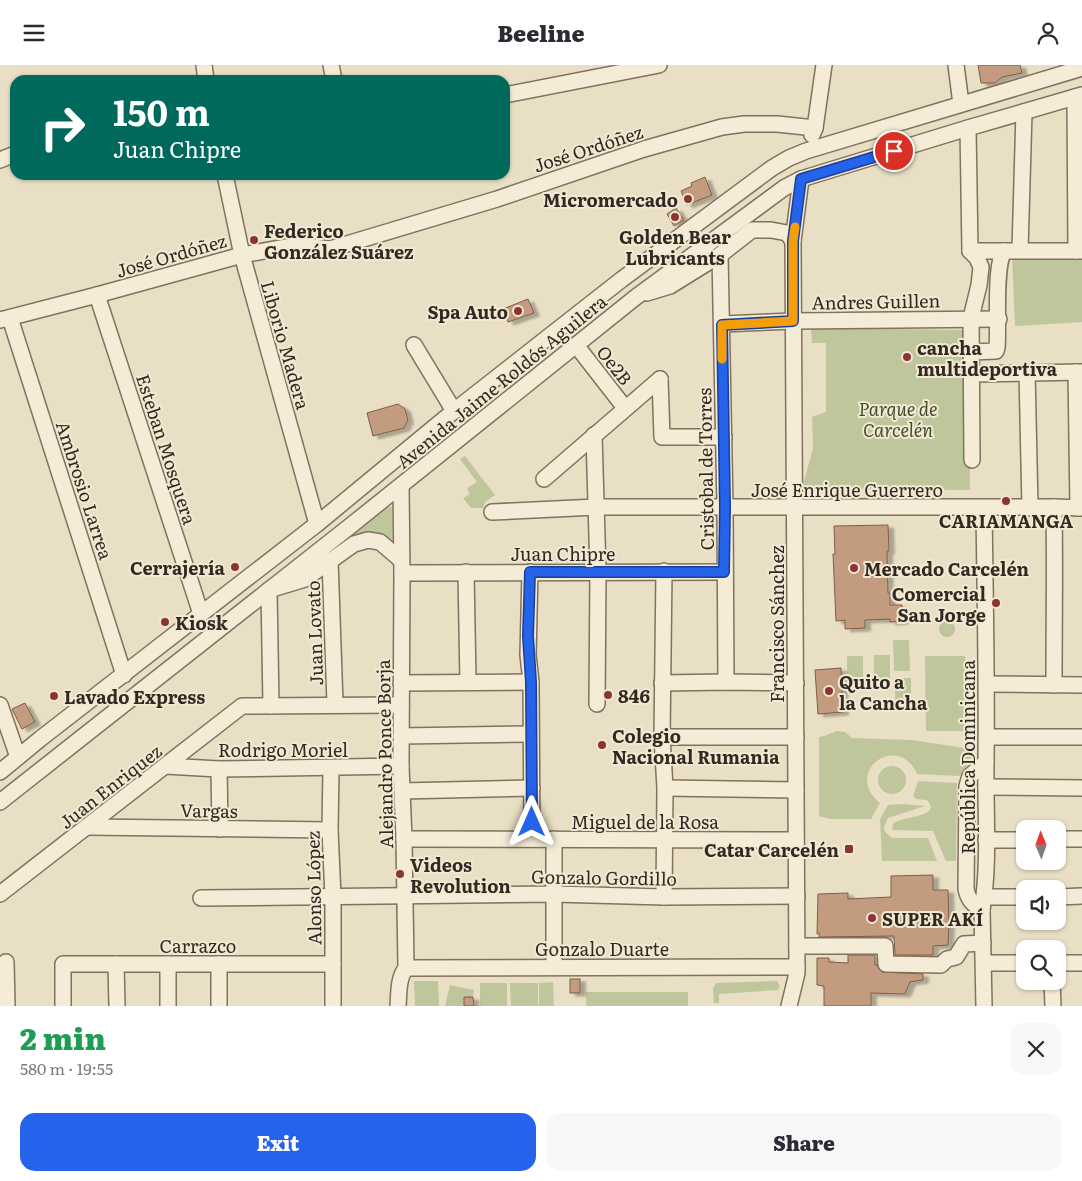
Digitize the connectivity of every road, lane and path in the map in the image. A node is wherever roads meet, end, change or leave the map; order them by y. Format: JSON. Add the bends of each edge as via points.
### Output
{"nodes":[{"id":1,"x":654,"y":65,"type":"edge"},
{"id":2,"x":824,"y":65,"type":"edge"},
{"id":3,"x":956,"y":65,"type":"edge"},
{"id":4,"x":1082,"y":68,"type":"edge"},
{"id":5,"x":510,"y":94,"type":"edge"},
{"id":6,"x":1078,"y":96,"type":"edge"},
{"id":7,"x":961,"y":104,"type":"junction"},
{"id":8,"x":1024,"y":112,"type":"junction"},
{"id":9,"x":815,"y":128,"type":"junction"},
{"id":10,"x":968,"y":128,"type":"junction"},
{"id":11,"x":806,"y":151,"type":"junction"},
{"id":12,"x":801,"y":179,"type":"junction"},
{"id":13,"x":225,"y":180,"type":"edge"},
{"id":14,"x":793,"y":241,"type":"junction"},
{"id":15,"x":1012,"y":251,"type":"junction"},
{"id":16,"x":1079,"y":251,"type":"edge"},
{"id":17,"x":242,"y":255,"type":"junction"},
{"id":18,"x":720,"y":255,"type":"junction"},
{"id":19,"x":975,"y":257,"type":"junction"},
{"id":20,"x":999,"y":274,"type":"junction"},
{"id":21,"x":621,"y":280,"type":"junction"},
{"id":22,"x":97,"y":295,"type":"junction"},
{"id":23,"x":636,"y":297,"type":"junction"},
{"id":24,"x":971,"y":318,"type":"junction"},
{"id":25,"x":5,"y":319,"type":"edge"},
{"id":26,"x":999,"y":319,"type":"junction"},
{"id":27,"x":793,"y":321,"type":"junction"},
{"id":28,"x":722,"y":325,"type":"junction"},
{"id":29,"x":544,"y":340,"type":"junction"},
{"id":30,"x":414,"y":345,"type":"dead end"},
{"id":31,"x":576,"y":345,"type":"junction"},
{"id":32,"x":972,"y":353,"type":"junction"},
{"id":33,"x":560,"y":358,"type":"junction"},
{"id":34,"x":1079,"y":372,"type":"edge"},
{"id":35,"x":1028,"y":373,"type":"junction"},
{"id":36,"x":972,"y":374,"type":"junction"},
{"id":37,"x":625,"y":408,"type":"junction"},
{"id":38,"x":454,"y":411,"type":"junction"},
{"id":39,"x":594,"y":435,"type":"junction"},
{"id":40,"x":724,"y":437,"type":"junction"},
{"id":41,"x":972,"y":461,"type":"dead end"},
{"id":42,"x":544,"y":479,"type":"dead end"},
{"id":43,"x":401,"y":485,"type":"junction"},
{"id":44,"x":596,"y":507,"type":"junction"},
{"id":45,"x":725,"y":507,"type":"junction"},
{"id":46,"x":794,"y":507,"type":"junction"},
{"id":47,"x":984,"y":507,"type":"junction"},
{"id":48,"x":1054,"y":507,"type":"junction"},
{"id":49,"x":1030,"y":508,"type":"junction"},
{"id":50,"x":1080,"y":508,"type":"edge"},
{"id":51,"x":492,"y":512,"type":"dead end"},
{"id":52,"x":317,"y":524,"type":"junction"},
{"id":53,"x":330,"y":560,"type":"junction"},
{"id":54,"x":402,"y":566,"type":"junction"},
{"id":55,"x":598,"y":571,"type":"junction"},
{"id":56,"x":664,"y":571,"type":"junction"},
{"id":57,"x":466,"y":572,"type":"junction"},
{"id":58,"x":530,"y":572,"type":"junction"},
{"id":59,"x":724,"y":572,"type":"junction"},
{"id":60,"x":269,"y":590,"type":"junction"},
{"id":61,"x":201,"y":614,"type":"junction"},
{"id":62,"x":124,"y":675,"type":"junction"},
{"id":63,"x":468,"y":682,"type":"junction"},
{"id":64,"x":531,"y":682,"type":"junction"},
{"id":65,"x":726,"y":682,"type":"junction"},
{"id":66,"x":401,"y":683,"type":"junction"},
{"id":67,"x":662,"y":683,"type":"junction"},
{"id":68,"x":796,"y":683,"type":"junction"},
{"id":69,"x":987,"y":684,"type":"junction"},
{"id":70,"x":1054,"y":685,"type":"junction"},
{"id":71,"x":1082,"y":685,"type":"edge"},
{"id":72,"x":597,"y":704,"type":"dead end"},
{"id":73,"x":0,"y":705,"type":"edge"},
{"id":74,"x":335,"y":705,"type":"junction"},
{"id":75,"x":401,"y":705,"type":"junction"},
{"id":76,"x":271,"y":706,"type":"junction"},
{"id":77,"x":531,"y":735,"type":"junction"},
{"id":78,"x":401,"y":736,"type":"junction"},
{"id":79,"x":662,"y":737,"type":"junction"},
{"id":80,"x":796,"y":737,"type":"junction"},
{"id":81,"x":986,"y":737,"type":"junction"},
{"id":82,"x":1082,"y":737,"type":"edge"},
{"id":83,"x":34,"y":743,"type":"junction"},
{"id":84,"x":18,"y":757,"type":"junction"},
{"id":85,"x":986,"y":761,"type":"junction"},
{"id":86,"x":50,"y":763,"type":"junction"},
{"id":87,"x":165,"y":766,"type":"junction"},
{"id":88,"x":401,"y":767,"type":"junction"},
{"id":89,"x":219,"y":769,"type":"junction"},
{"id":90,"x":331,"y":769,"type":"junction"},
{"id":91,"x":0,"y":772,"type":"edge"},
{"id":92,"x":986,"y":787,"type":"junction"},
{"id":93,"x":532,"y":788,"type":"junction"},
{"id":94,"x":664,"y":788,"type":"junction"},
{"id":95,"x":1082,"y":788,"type":"edge"},
{"id":96,"x":796,"y":790,"type":"junction"},
{"id":97,"x":402,"y":791,"type":"junction"},
{"id":98,"x":0,"y":802,"type":"edge"},
{"id":99,"x":87,"y":827,"type":"junction"},
{"id":100,"x":220,"y":829,"type":"junction"},
{"id":101,"x":330,"y":830,"type":"junction"},
{"id":102,"x":404,"y":839,"type":"junction"},
{"id":103,"x":532,"y":839,"type":"junction"},
{"id":104,"x":554,"y":839,"type":"junction"},
{"id":105,"x":1016,"y":839,"type":"edge"},
{"id":106,"x":1066,"y":839,"type":"edge"},
{"id":107,"x":1082,"y":839,"type":"edge"},
{"id":108,"x":664,"y":840,"type":"junction"},
{"id":109,"x":796,"y":840,"type":"junction"},
{"id":110,"x":986,"y":840,"type":"junction"},
{"id":111,"x":0,"y":894,"type":"edge"},
{"id":112,"x":554,"y":894,"type":"junction"},
{"id":113,"x":405,"y":895,"type":"junction"},
{"id":114,"x":797,"y":896,"type":"junction"},
{"id":115,"x":333,"y":897,"type":"junction"},
{"id":116,"x":664,"y":897,"type":"junction"},
{"id":117,"x":1066,"y":897,"type":"edge"},
{"id":118,"x":1082,"y":897,"type":"edge"},
{"id":119,"x":201,"y":898,"type":"dead end"},
{"id":120,"x":1016,"y":898,"type":"edge"},
{"id":121,"x":983,"y":903,"type":"junction"},
{"id":122,"x":983,"y":943,"type":"junction"},
{"id":123,"x":797,"y":946,"type":"junction"},
{"id":124,"x":6,"y":962,"type":"dead end"},
{"id":125,"x":333,"y":963,"type":"junction"},
{"id":126,"x":984,"y":963,"type":"junction"},
{"id":127,"x":1016,"y":963,"type":"edge"},
{"id":128,"x":1066,"y":963,"type":"edge"},
{"id":129,"x":1082,"y":963,"type":"edge"},
{"id":130,"x":116,"y":964,"type":"junction"},
{"id":131,"x":168,"y":964,"type":"junction"},
{"id":132,"x":220,"y":964,"type":"junction"},
{"id":133,"x":554,"y":966,"type":"junction"},
{"id":134,"x":797,"y":967,"type":"junction"},
{"id":135,"x":406,"y":968,"type":"junction"},
{"id":136,"x":1052,"y":990,"type":"edge"},
{"id":137,"x":7,"y":1006,"type":"edge"},
{"id":138,"x":63,"y":1006,"type":"edge"},
{"id":139,"x":117,"y":1006,"type":"edge"},
{"id":140,"x":168,"y":1006,"type":"edge"},
{"id":141,"x":219,"y":1006,"type":"edge"},
{"id":142,"x":333,"y":1006,"type":"edge"},
{"id":143,"x":398,"y":1006,"type":"edge"},
{"id":144,"x":789,"y":1006,"type":"edge"},
{"id":145,"x":984,"y":1006,"type":"edge"},
{"id":146,"x":1053,"y":1006,"type":"edge"}],
"edges":[{"from":1,"to":5,"type":"street"},
{"from":2,"to":9,"type":"street"},
{"from":3,"to":7,"type":"street"},
{"from":4,"to":7,"type":"street","name":"Avenida Jaime Roldós Aguilera"},
{"from":6,"to":8,"type":"street","name":"Avenida Jaime Roldós Aguilera"},
{"from":6,"to":16,"type":"street"},
{"from":7,"to":11,"type":"street","name":"Avenida Jaime Roldós Aguilera"},
{"from":8,"to":10,"type":"street","name":"Avenida Jaime Roldós Aguilera"},
{"from":8,"to":15,"type":"street"},
{"from":9,"to":11,"type":"street"},
{"from":9,"to":17,"type":"street","name":"José Ordóñez","via":[[777,124],[722,127],[330,249],[296,245]]},
{"from":10,"to":12,"type":"street","name":"Avenida Jaime Roldós Aguilera"},
{"from":10,"to":19,"type":"street"},
{"from":11,"to":21,"type":"street","name":"Avenida Jaime Roldós Aguilera","via":[[772,168]]},
{"from":12,"to":14,"type":"street","name":"Francisco Sánchez"},
{"from":12,"to":23,"type":"street","name":"Avenida Jaime Roldós Aguilera","via":[[784,188]]},
{"from":13,"to":17,"type":"street","name":"Liborio Madera"},
{"from":14,"to":18,"type":"street","via":[[787,233],[752,230]]},
{"from":14,"to":27,"type":"street","name":"Francisco Sánchez"},
{"from":15,"to":16,"type":"street"},
{"from":15,"to":19,"type":"street"},
{"from":15,"to":20,"type":"street","via":[[1002,256]]},
{"from":17,"to":22,"type":"street","name":"José Ordóñez"},
{"from":17,"to":52,"type":"street","name":"Liborio Madera"},
{"from":18,"to":23,"type":"street","via":[[670,286]]},
{"from":18,"to":28,"type":"street","name":"Cristobal de Torres"},
{"from":19,"to":20,"type":"street","via":[[994,267]]},
{"from":19,"to":24,"type":"street","via":[[981,267]]},
{"from":20,"to":26,"type":"street"},
{"from":21,"to":23,"type":"street"},
{"from":21,"to":29,"type":"street","name":"Avenida Jaime Roldós Aguilera"},
{"from":22,"to":25,"type":"street","name":"José Ordóñez"},
{"from":22,"to":61,"type":"street","name":"Esteban Mosquera"},
{"from":23,"to":31,"type":"street","name":"Avenida Jaime Roldós Aguilera"},
{"from":24,"to":26,"type":"street","name":"Andres Guillen"},
{"from":24,"to":27,"type":"street","name":"Andres Guillen"},
{"from":24,"to":32,"type":"street"},
{"from":25,"to":62,"type":"street","name":"Ambrosio Larrea"},
{"from":26,"to":32,"type":"street","via":[[996,351]]},
{"from":27,"to":28,"type":"street","name":"Andres Guillen"},
{"from":27,"to":46,"type":"street","name":"Francisco Sánchez"},
{"from":28,"to":40,"type":"street","name":"Cristobal de Torres"},
{"from":29,"to":33,"type":"street"},
{"from":29,"to":38,"type":"street","name":"Avenida Jaime Roldós Aguilera"},
{"from":30,"to":38,"type":"street"},
{"from":31,"to":33,"type":"street","name":"Avenida Jaime Roldós Aguilera"},
{"from":31,"to":37,"type":"street","name":"Oe2B"},
{"from":32,"to":36,"type":"street"},
{"from":33,"to":43,"type":"street","name":"Avenida Jaime Roldós Aguilera"},
{"from":34,"to":35,"type":"street"},
{"from":34,"to":50,"type":"street"},
{"from":35,"to":36,"type":"street"},
{"from":35,"to":49,"type":"street"},
{"from":36,"to":41,"type":"street"},
{"from":37,"to":39,"type":"street"},
{"from":37,"to":40,"type":"street","via":[[660,379],[662,437]]},
{"from":38,"to":52,"type":"street","name":"Avenida Jaime Roldós Aguilera"},
{"from":39,"to":42,"type":"street"},
{"from":39,"to":44,"type":"street"},
{"from":40,"to":45,"type":"street","name":"Cristobal de Torres"},
{"from":43,"to":54,"type":"street","name":"Alejandro Ponce Borja"},
{"from":43,"to":60,"type":"street","name":"Avenida Jaime Roldós Aguilera"},
{"from":44,"to":45,"type":"street","name":"José Enrique Guerrero"},
{"from":44,"to":51,"type":"street","name":"José Enrique Guerrero"},
{"from":44,"to":55,"type":"street"},
{"from":45,"to":46,"type":"street","name":"José Enrique Guerrero"},
{"from":45,"to":59,"type":"street","name":"Cristobal de Torres"},
{"from":46,"to":47,"type":"street","name":"José Enrique Guerrero"},
{"from":46,"to":68,"type":"street","name":"Francisco Sánchez"},
{"from":47,"to":49,"type":"street","name":"José Enrique Guerrero"},
{"from":47,"to":69,"type":"street","name":"República Dominicana"},
{"from":48,"to":49,"type":"street","name":"José Enrique Guerrero"},
{"from":48,"to":50,"type":"street","name":"José Enrique Guerrero"},
{"from":48,"to":70,"type":"street"},
{"from":52,"to":61,"type":"street","name":"Avenida Jaime Roldós Aguilera"},
{"from":53,"to":54,"type":"street","via":[[368,540],[380,542]]},
{"from":53,"to":60,"type":"street","via":[[305,579]]},
{"from":53,"to":74,"type":"street","name":"Juan Lovato"},
{"from":54,"to":57,"type":"street","name":"Juan Chipre"},
{"from":54,"to":66,"type":"street","name":"Alejandro Ponce Borja"},
{"from":55,"to":56,"type":"street","name":"Juan Chipre"},
{"from":55,"to":58,"type":"street","name":"Juan Chipre"},
{"from":55,"to":72,"type":"street"},
{"from":56,"to":59,"type":"street","name":"Juan Chipre"},
{"from":56,"to":67,"type":"street"},
{"from":57,"to":58,"type":"street","name":"Juan Chipre"},
{"from":57,"to":63,"type":"street"},
{"from":58,"to":64,"type":"street","via":[[528,645]]},
{"from":59,"to":65,"type":"street","name":"Cristobal de Torres"},
{"from":60,"to":76,"type":"street"},
{"from":60,"to":86,"type":"street","name":"Avenida Jaime Roldós Aguilera"},
{"from":61,"to":62,"type":"street","name":"Avenida Jaime Roldós Aguilera"},
{"from":62,"to":83,"type":"street","name":"Avenida Jaime Roldós Aguilera"},
{"from":63,"to":64,"type":"street"},
{"from":63,"to":66,"type":"street"},
{"from":64,"to":77,"type":"street"},
{"from":65,"to":67,"type":"street"},
{"from":65,"to":68,"type":"street"},
{"from":66,"to":75,"type":"street","name":"Alejandro Ponce Borja"},
{"from":67,"to":79,"type":"street"},
{"from":68,"to":80,"type":"street","name":"Francisco Sánchez"},
{"from":69,"to":70,"type":"street"},
{"from":69,"to":81,"type":"street","name":"República Dominicana"},
{"from":70,"to":71,"type":"street"},
{"from":73,"to":84,"type":"street"},
{"from":74,"to":75,"type":"street"},
{"from":74,"to":76,"type":"street"},
{"from":75,"to":78,"type":"street","name":"Alejandro Ponce Borja"},
{"from":76,"to":87,"type":"street","name":"Juan Enriquez","via":[[242,706]]},
{"from":77,"to":78,"type":"street"},
{"from":77,"to":93,"type":"street"},
{"from":78,"to":88,"type":"street","name":"Alejandro Ponce Borja"},
{"from":79,"to":80,"type":"street"},
{"from":79,"to":94,"type":"street"},
{"from":80,"to":96,"type":"street","name":"Francisco Sánchez"},
{"from":81,"to":82,"type":"street"},
{"from":81,"to":85,"type":"street","name":"República Dominicana"},
{"from":83,"to":84,"type":"street","name":"Avenida Jaime Roldós Aguilera"},
{"from":83,"to":86,"type":"street"},
{"from":84,"to":91,"type":"street","name":"Avenida Jaime Roldós Aguilera"},
{"from":85,"to":92,"type":"street","name":"República Dominicana"},
{"from":85,"to":121,"type":"street","via":[[970,776],[967,786],[967,897],[974,905]]},
{"from":86,"to":98,"type":"street","name":"Avenida Jaime Roldós Aguilera"},
{"from":87,"to":89,"type":"street","name":"Rodrigo Moriel"},
{"from":87,"to":99,"type":"street","name":"Juan Enriquez"},
{"from":88,"to":90,"type":"street","name":"Rodrigo Moriel"},
{"from":88,"to":97,"type":"street","name":"Alejandro Ponce Borja"},
{"from":89,"to":90,"type":"street","name":"Rodrigo Moriel"},
{"from":89,"to":100,"type":"street"},
{"from":90,"to":101,"type":"street","name":"Alonso López"},
{"from":92,"to":95,"type":"street"},
{"from":92,"to":110,"type":"street","name":"República Dominicana"},
{"from":93,"to":97,"type":"street"},
{"from":93,"to":103,"type":"street"},
{"from":94,"to":96,"type":"street"},
{"from":94,"to":108,"type":"street"},
{"from":96,"to":109,"type":"street","name":"Francisco Sánchez"},
{"from":97,"to":102,"type":"street","name":"Alejandro Ponce Borja"},
{"from":99,"to":100,"type":"street","name":"Vargas"},
{"from":99,"to":111,"type":"street","name":"Juan Enriquez"},
{"from":100,"to":101,"type":"street","name":"Vargas"},
{"from":101,"to":115,"type":"street","name":"Alonso López"},
{"from":102,"to":103,"type":"street","name":"Miguel de la Rosa"},
{"from":102,"to":113,"type":"street","name":"Alejandro Ponce Borja"},
{"from":103,"to":104,"type":"street","name":"Miguel de la Rosa"},
{"from":104,"to":108,"type":"street","name":"Miguel de la Rosa"},
{"from":104,"to":112,"type":"street"},
{"from":105,"to":110,"type":"street"},
{"from":106,"to":107,"type":"street"},
{"from":108,"to":109,"type":"street","name":"Miguel de la Rosa"},
{"from":108,"to":116,"type":"street"},
{"from":109,"to":114,"type":"street","name":"Francisco Sánchez"},
{"from":110,"to":121,"type":"street","name":"República Dominicana"},
{"from":112,"to":113,"type":"street","name":"Gonzalo Gordillo"},
{"from":112,"to":116,"type":"street","name":"Gonzalo Gordillo"},
{"from":112,"to":133,"type":"street"},
{"from":113,"to":115,"type":"street","name":"Gonzalo Gordillo"},
{"from":113,"to":135,"type":"street","name":"Alejandro Ponce Borja"},
{"from":114,"to":116,"type":"street","name":"Gonzalo Gordillo"},
{"from":114,"to":123,"type":"street","name":"Francisco Sánchez"},
{"from":115,"to":119,"type":"street","name":"Gonzalo Gordillo"},
{"from":115,"to":125,"type":"street","name":"Alonso López"},
{"from":117,"to":118,"type":"street"},
{"from":120,"to":121,"type":"street"},
{"from":121,"to":122,"type":"street","name":"República Dominicana"},
{"from":122,"to":123,"type":"street","via":[[964,944],[956,957],[941,965],[886,964],[886,946]]},
{"from":122,"to":126,"type":"street","name":"República Dominicana"},
{"from":123,"to":134,"type":"street","name":"Francisco Sánchez"},
{"from":124,"to":137,"type":"street"},
{"from":125,"to":132,"type":"street","name":"Carrazco"},
{"from":125,"to":142,"type":"street","name":"Alonso López"},
{"from":126,"to":127,"type":"street"},
{"from":126,"to":145,"type":"street","name":"República Dominicana"},
{"from":128,"to":129,"type":"street"},
{"from":130,"to":131,"type":"street","name":"Carrazco"},
{"from":130,"to":138,"type":"street","name":"Carrazco","via":[[63,964]]},
{"from":130,"to":139,"type":"street"},
{"from":131,"to":132,"type":"street","name":"Carrazco"},
{"from":131,"to":140,"type":"street"},
{"from":132,"to":141,"type":"street"},
{"from":133,"to":134,"type":"street","name":"Gonzalo Duarte"},
{"from":133,"to":135,"type":"street","name":"Gonzalo Duarte"},
{"from":134,"to":144,"type":"street","name":"Francisco Sánchez"},
{"from":135,"to":143,"type":"street","name":"Alejandro Ponce Borja","via":[[400,979]]},
{"from":136,"to":146,"type":"street"}]}
